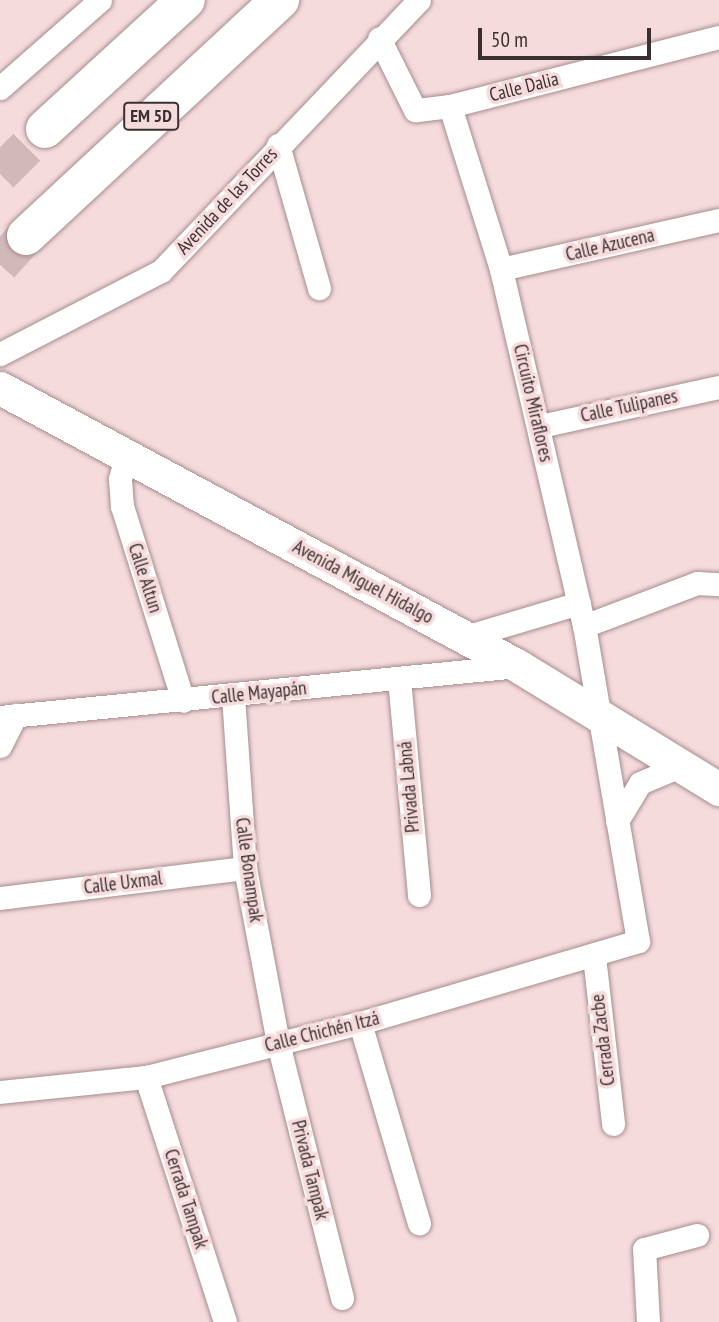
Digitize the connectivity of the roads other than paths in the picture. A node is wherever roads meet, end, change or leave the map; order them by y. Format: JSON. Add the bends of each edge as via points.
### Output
{"nodes":[{"id":1,"x":100,"y":0,"type":"edge"},
{"id":2,"x":186,"y":0,"type":"edge"},
{"id":3,"x":279,"y":0,"type":"edge"},
{"id":4,"x":419,"y":0,"type":"edge"},
{"id":5,"x":719,"y":37,"type":"edge"},
{"id":6,"x":379,"y":38,"type":"junction"},
{"id":7,"x":0,"y":88,"type":"edge"},
{"id":8,"x":450,"y":106,"type":"junction"},
{"id":9,"x":45,"y":129,"type":"tunnel mouth"},
{"id":10,"x":278,"y":145,"type":"junction"},
{"id":11,"x":719,"y":220,"type":"edge"},
{"id":12,"x":26,"y":236,"type":"tunnel mouth"},
{"id":13,"x":501,"y":269,"type":"junction"},
{"id":14,"x":319,"y":288,"type":"dead end"},
{"id":15,"x":0,"y":354,"type":"edge"},
{"id":16,"x":719,"y":387,"type":"edge"},
{"id":17,"x":0,"y":388,"type":"edge"},
{"id":18,"x":540,"y":426,"type":"junction"},
{"id":19,"x":127,"y":454,"type":"junction"},
{"id":20,"x":719,"y":584,"type":"edge"},
{"id":21,"x":579,"y":603,"type":"junction"},
{"id":22,"x":584,"y":626,"type":"junction"},
{"id":23,"x":465,"y":637,"type":"junction"},
{"id":24,"x":518,"y":666,"type":"junction"},
{"id":25,"x":399,"y":679,"type":"junction"},
{"id":26,"x":233,"y":696,"type":"junction"},
{"id":27,"x":183,"y":701,"type":"junction"},
{"id":28,"x":596,"y":713,"type":"junction"},
{"id":29,"x":8,"y":716,"type":"edge"},
{"id":30,"x":0,"y":746,"type":"edge"},
{"id":31,"x":680,"y":765,"type":"junction"},
{"id":32,"x":719,"y":789,"type":"edge"},
{"id":33,"x":617,"y":821,"type":"junction"},
{"id":34,"x":245,"y":868,"type":"junction"},
{"id":35,"x":419,"y":895,"type":"dead end"},
{"id":36,"x":0,"y":898,"type":"edge"},
{"id":37,"x":638,"y":941,"type":"joint"},
{"id":38,"x":594,"y":956,"type":"junction"},
{"id":39,"x":360,"y":1023,"type":"junction"},
{"id":40,"x":278,"y":1043,"type":"junction"},
{"id":41,"x":146,"y":1077,"type":"junction"},
{"id":42,"x":0,"y":1092,"type":"edge"},
{"id":43,"x":613,"y":1124,"type":"dead end"},
{"id":44,"x":419,"y":1224,"type":"dead end"},
{"id":45,"x":697,"y":1235,"type":"dead end"},
{"id":46,"x":342,"y":1298,"type":"dead end"},
{"id":47,"x":225,"y":1322,"type":"edge"},
{"id":48,"x":648,"y":1322,"type":"edge"}],
"edges":[{"from":1,"to":7,"type":"street"},
{"from":2,"to":9,"type":"highway"},
{"from":3,"to":12,"type":"highway","number":"EM 5D"},
{"from":4,"to":6,"type":"street","name":"Avenida de las Torres"},
{"from":5,"to":8,"type":"street","name":"Calle Dalia"},
{"from":6,"to":8,"type":"street","via":[[415,110]]},
{"from":6,"to":10,"type":"street","name":"Avenida de las Torres"},
{"from":8,"to":13,"type":"street","name":"Circuito Miraflores"},
{"from":10,"to":14,"type":"street"},
{"from":10,"to":15,"type":"street","name":"Avenida de las Torres","via":[[161,271]]},
{"from":11,"to":13,"type":"street","name":"Calle Azucena"},
{"from":13,"to":18,"type":"street","name":"Circuito Miraflores"},
{"from":16,"to":18,"type":"street","name":"Calle Tulipanes"},
{"from":17,"to":19,"type":"main road","name":"Avenida Miguel Hidalgo"},
{"from":18,"to":21,"type":"street","name":"Circuito Miraflores"},
{"from":19,"to":23,"type":"main road","name":"Avenida Miguel Hidalgo"},
{"from":19,"to":27,"type":"street","name":"Calle Altun","via":[[120,479],[122,506]]},
{"from":20,"to":22,"type":"street","via":[[698,583]]},
{"from":21,"to":22,"type":"street","name":"Circuito Miraflores"},
{"from":21,"to":23,"type":"street"},
{"from":22,"to":28,"type":"street","name":"Circuito Miraflores"},
{"from":23,"to":24,"type":"main road","name":"Avenida Miguel Hidalgo"},
{"from":24,"to":25,"type":"street","name":"Calle Mayapán"},
{"from":24,"to":28,"type":"main road","name":"Avenida Miguel Hidalgo"},
{"from":25,"to":26,"type":"street","name":"Calle Mayapán"},
{"from":25,"to":35,"type":"street","name":"Privada Labná"},
{"from":26,"to":27,"type":"street","name":"Calle Mayapán"},
{"from":26,"to":34,"type":"street","name":"Calle Bonampak"},
{"from":27,"to":29,"type":"street","name":"Calle Mayapán"},
{"from":28,"to":31,"type":"main road","name":"Avenida Miguel Hidalgo"},
{"from":28,"to":33,"type":"street","name":"Circuito Miraflores"},
{"from":29,"to":30,"type":"street"},
{"from":31,"to":32,"type":"main road","name":"Avenida Miguel Hidalgo"},
{"from":31,"to":33,"type":"street","via":[[640,783]]},
{"from":33,"to":37,"type":"street","name":"Circuito Miraflores"},
{"from":34,"to":36,"type":"street","name":"Calle Uxmal"},
{"from":34,"to":40,"type":"street","name":"Calle Bonampak"},
{"from":37,"to":38,"type":"street","name":"Calle Chichén Itzá"},
{"from":38,"to":39,"type":"street","name":"Calle Chichén Itzá"},
{"from":38,"to":43,"type":"street","name":"Cerrada Zacbe"},
{"from":39,"to":40,"type":"street","name":"Calle Chichén Itzá"},
{"from":39,"to":44,"type":"street"},
{"from":40,"to":41,"type":"street","name":"Calle Chichén Itzá"},
{"from":40,"to":46,"type":"street","name":"Privada Tampak"},
{"from":41,"to":42,"type":"street","name":"Calle Chichén Itzá"},
{"from":41,"to":47,"type":"street","name":"Cerrada Tampak"},
{"from":45,"to":48,"type":"street","via":[[644,1249]]}]}
